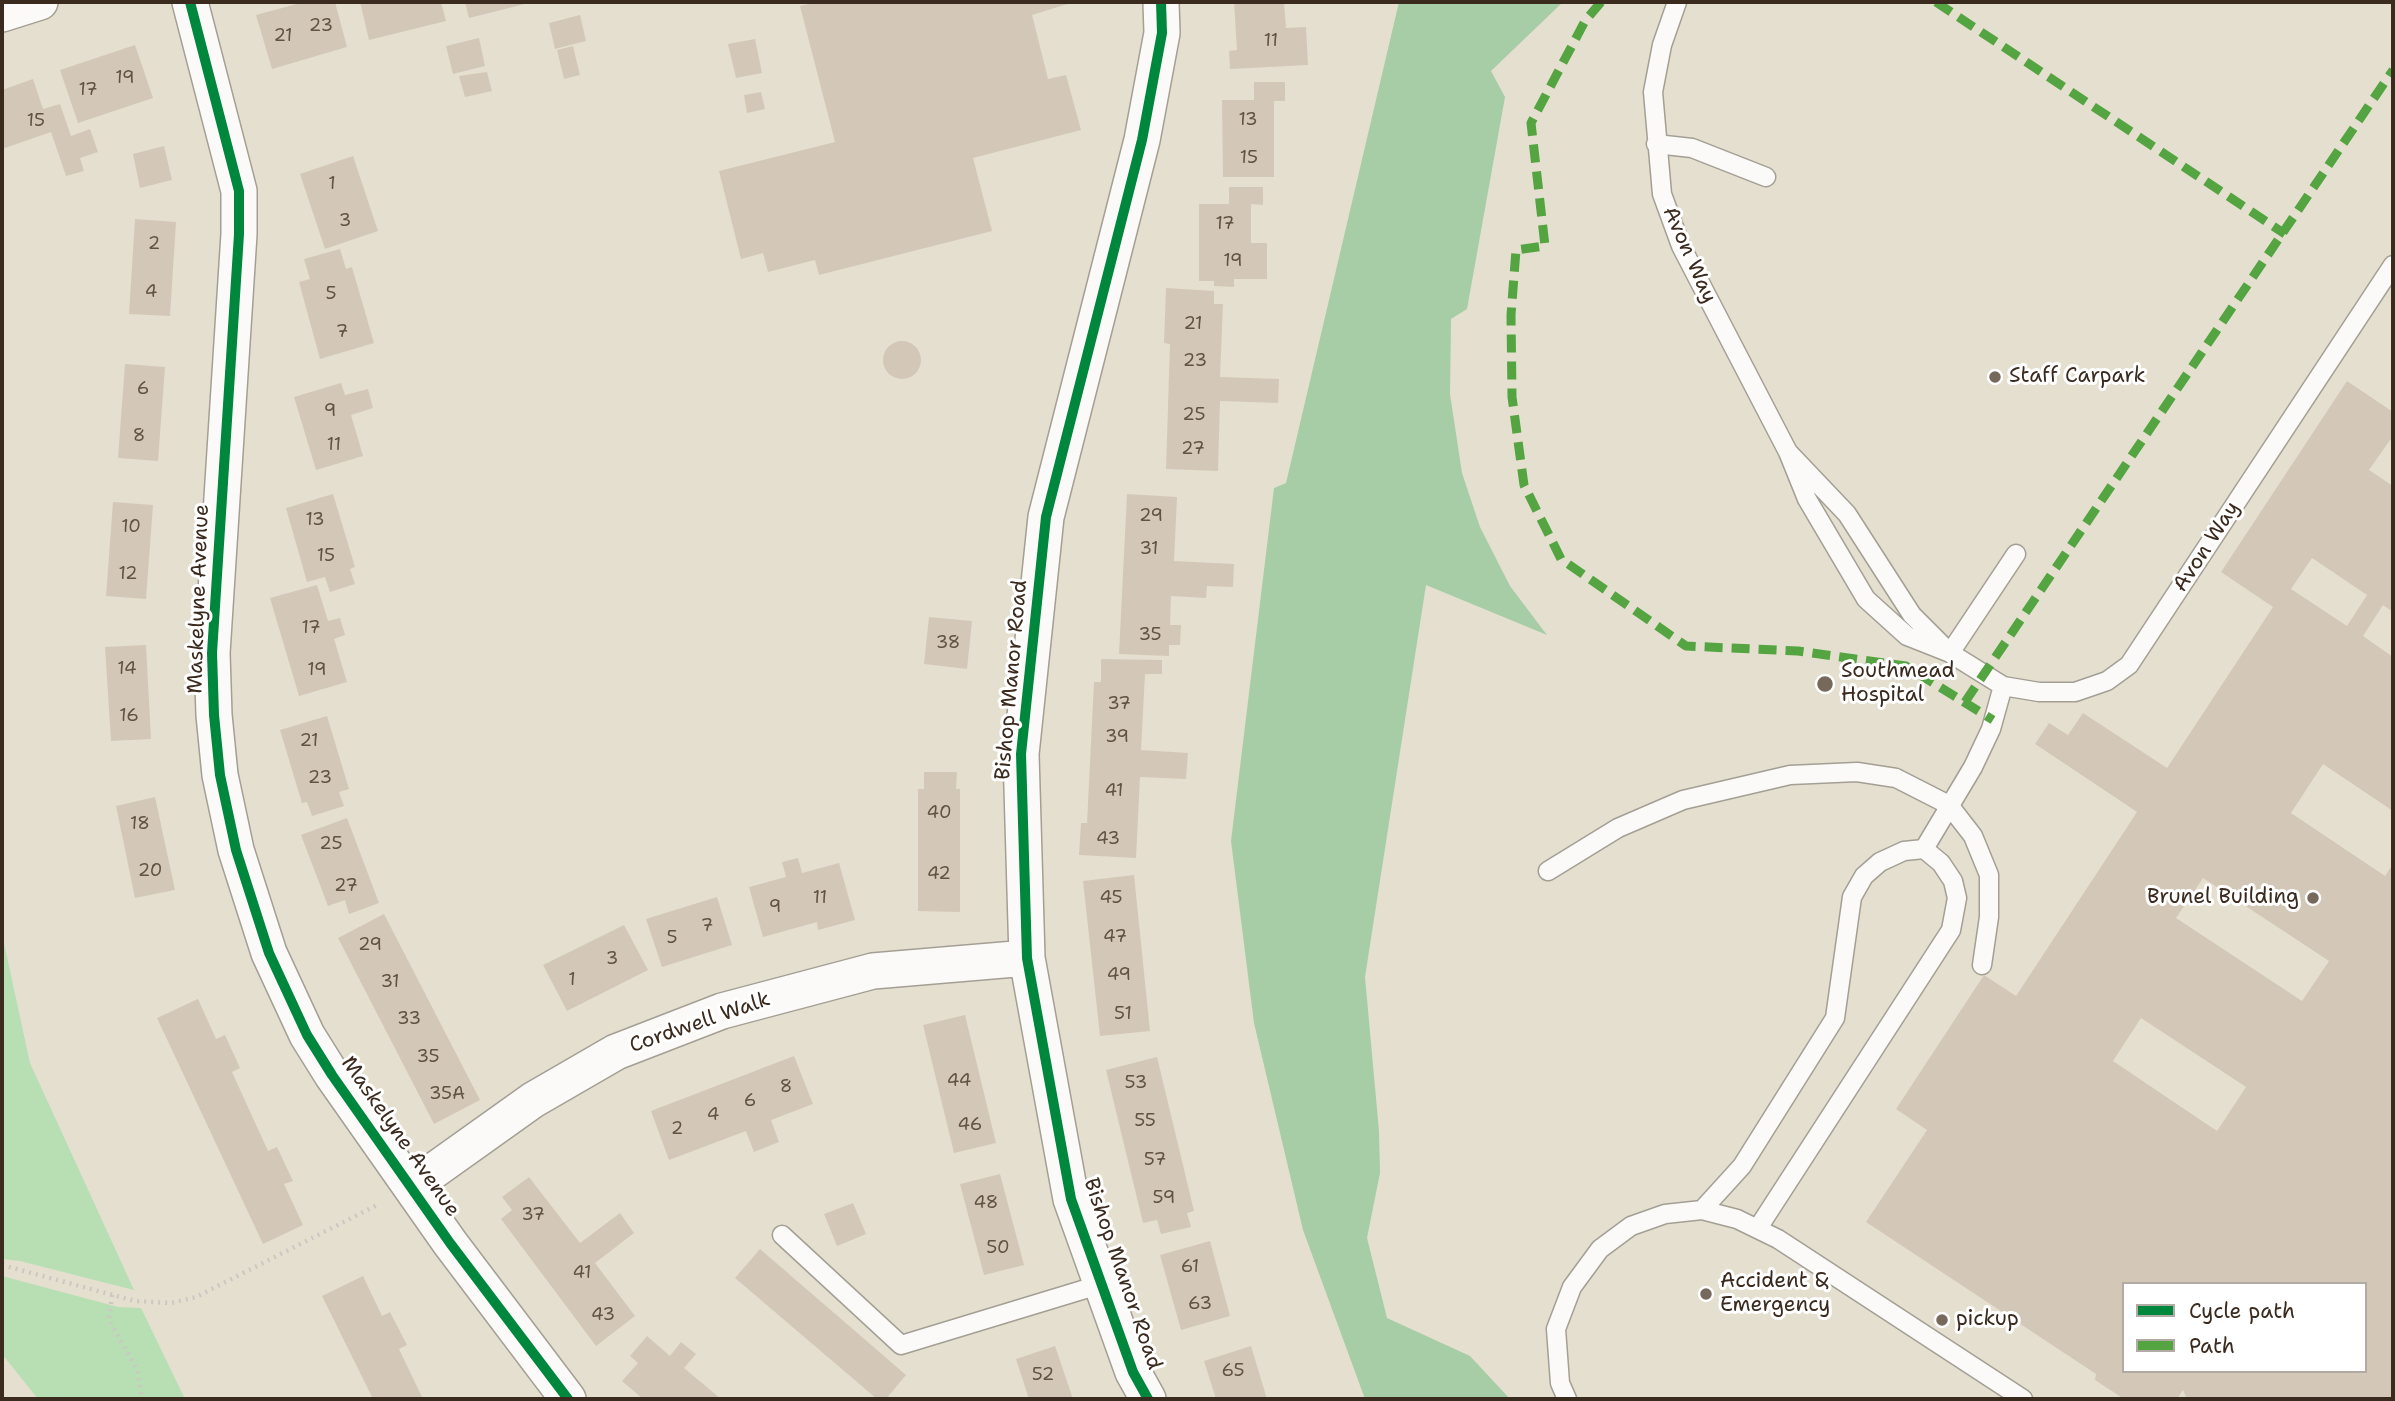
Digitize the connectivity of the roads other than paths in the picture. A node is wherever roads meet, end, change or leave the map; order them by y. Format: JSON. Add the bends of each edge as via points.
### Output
{"nodes":[{"id":1,"x":40,"y":2,"type":"edge"},
{"id":2,"x":190,"y":2,"type":"edge"},
{"id":3,"x":1161,"y":2,"type":"edge"},
{"id":4,"x":1677,"y":2,"type":"edge"},
{"id":5,"x":2,"y":14,"type":"edge"},
{"id":6,"x":1656,"y":144,"type":"junction"},
{"id":7,"x":1766,"y":177,"type":"dead end"},
{"id":8,"x":2393,"y":265,"type":"edge"},
{"id":9,"x":1788,"y":452,"type":"junction"},
{"id":10,"x":2016,"y":554,"type":"dead end"},
{"id":11,"x":1950,"y":653,"type":"junction"},
{"id":12,"x":2003,"y":686,"type":"junction"},
{"id":13,"x":1949,"y":805,"type":"junction"},
{"id":14,"x":1924,"y":849,"type":"junction"},
{"id":15,"x":1548,"y":871,"type":"dead end"},
{"id":16,"x":1027,"y":958,"type":"junction"},
{"id":17,"x":1982,"y":965,"type":"dead end"},
{"id":18,"x":411,"y":1187,"type":"junction"},
{"id":19,"x":1702,"y":1210,"type":"junction"},
{"id":20,"x":1758,"y":1228,"type":"junction"},
{"id":21,"x":782,"y":1235,"type":"dead end"},
{"id":22,"x":1102,"y":1284,"type":"junction"},
{"id":23,"x":568,"y":1399,"type":"edge"},
{"id":24,"x":1147,"y":1399,"type":"edge"},
{"id":25,"x":1567,"y":1399,"type":"edge"},
{"id":26,"x":2023,"y":1399,"type":"edge"}],
"edges":[{"from":1,"to":5,"type":"street"},
{"from":2,"to":18,"type":"street","name":"Maskelyne Avenue","via":[[239,191],[212,653],[214,715],[228,814],[269,953],[307,1035]]},
{"from":3,"to":16,"type":"street","name":"Bishop Manor Road","via":[[1161,33],[1142,139],[1046,517],[1021,754]]},
{"from":4,"to":6,"type":"lane","name":"Avon Way","via":[[1653,92]]},
{"from":6,"to":7,"type":"lane","via":[[1692,148]]},
{"from":6,"to":9,"type":"lane","name":"Avon Way","via":[[1662,194],[1681,246]]},
{"from":8,"to":12,"type":"lane","name":"Avon Way","via":[[2129,665],[2107,681],[2075,692]]},
{"from":9,"to":11,"type":"lane","name":"Avon Way","via":[[1847,514],[1912,614]]},
{"from":9,"to":11,"type":"lane","name":"Avon Way","via":[[1807,499],[1866,599],[1907,636]]},
{"from":10,"to":11,"type":"lane"},
{"from":11,"to":12,"type":"lane","name":"Avon Way"},
{"from":12,"to":13,"type":"lane","via":[[1991,729]]},
{"from":13,"to":14,"type":"lane"},
{"from":13,"to":15,"type":"lane","via":[[1896,778],[1857,772],[1790,775],[1683,800],[1618,828]]},
{"from":13,"to":17,"type":"lane","via":[[1973,836],[1989,875]]},
{"from":14,"to":19,"type":"lane","via":[[1904,851],[1864,876],[1852,897],[1835,1018],[1742,1166]]},
{"from":14,"to":20,"type":"lane","via":[[1953,881],[1957,898],[1951,930]]},
{"from":16,"to":18,"type":"street","name":"Cordwell Walk","via":[[873,971],[722,1011],[616,1052],[533,1100]]},
{"from":16,"to":22,"type":"street","name":"Bishop Manor Road","via":[[1071,1199]]},
{"from":18,"to":23,"type":"street","name":"Maskelyne Avenue"},
{"from":19,"to":20,"type":"lane"},
{"from":19,"to":25,"type":"lane","via":[[1665,1214],[1631,1226],[1600,1249],[1572,1287],[1556,1329],[1560,1383]]},
{"from":20,"to":26,"type":"lane"},
{"from":21,"to":22,"type":"lane","via":[[901,1345]]},
{"from":22,"to":24,"type":"street","name":"Bishop Manor Road"}]}
